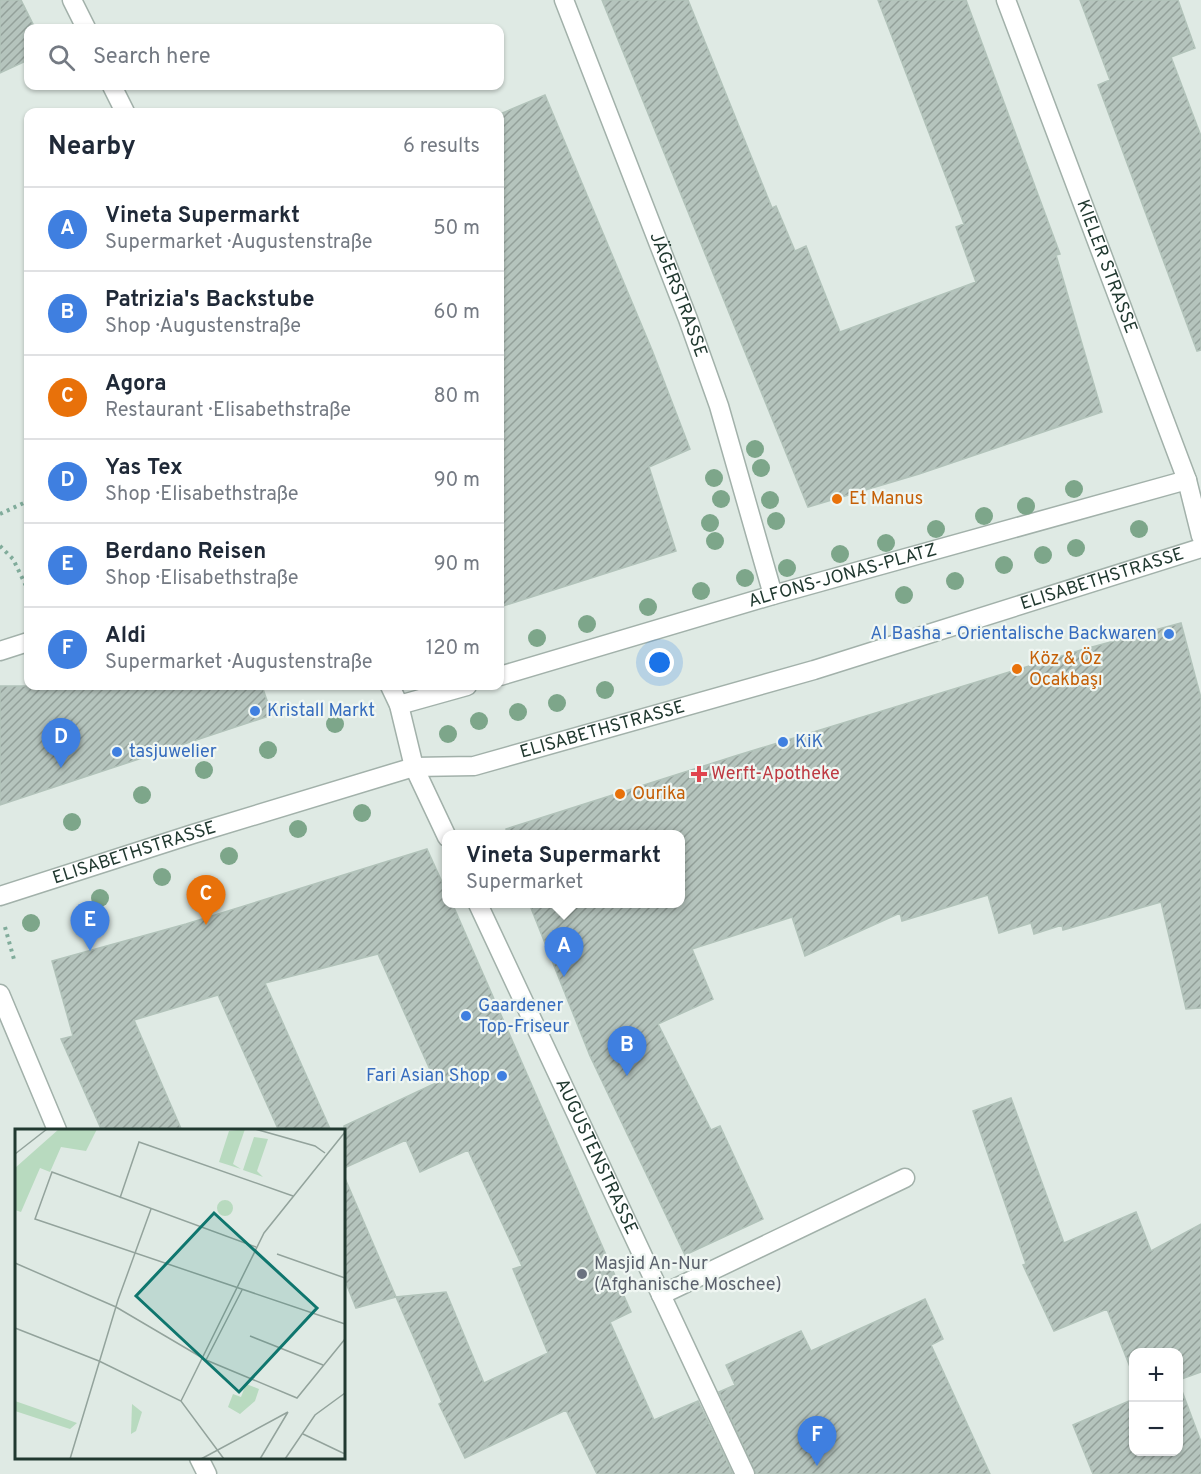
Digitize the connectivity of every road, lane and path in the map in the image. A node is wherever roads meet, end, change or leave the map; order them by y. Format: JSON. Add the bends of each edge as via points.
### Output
{"nodes":[{"id":1,"x":72,"y":0,"type":"edge"},
{"id":2,"x":564,"y":0,"type":"edge"},
{"id":3,"x":1006,"y":0,"type":"edge"},
{"id":4,"x":84,"y":24,"type":"edge"},
{"id":5,"x":114,"y":90,"type":"edge"},
{"id":6,"x":122,"y":108,"type":"edge"},
{"id":7,"x":1186,"y":480,"type":"junction"},
{"id":8,"x":24,"y":503,"type":"edge"},
{"id":9,"x":0,"y":514,"type":"edge"},
{"id":10,"x":1201,"y":536,"type":"edge"},
{"id":11,"x":0,"y":546,"type":"edge"},
{"id":12,"x":1201,"y":548,"type":"edge"},
{"id":13,"x":24,"y":582,"type":"edge"},
{"id":14,"x":773,"y":596,"type":"junction"},
{"id":15,"x":24,"y":643,"type":"edge"},
{"id":16,"x":0,"y":651,"type":"edge"},
{"id":17,"x":504,"y":675,"type":"edge"},
{"id":18,"x":392,"y":690,"type":"edge"},
{"id":19,"x":453,"y":690,"type":"edge"},
{"id":20,"x":399,"y":705,"type":"junction"},
{"id":21,"x":414,"y":767,"type":"junction"},
{"id":22,"x":444,"y":830,"type":"edge"},
{"id":23,"x":0,"y":896,"type":"edge"},
{"id":24,"x":480,"y":908,"type":"edge"},
{"id":25,"x":0,"y":994,"type":"edge"},
{"id":26,"x":56,"y":1129,"type":"edge"},
{"id":27,"x":905,"y":1178,"type":"dead end"},
{"id":28,"x":661,"y":1295,"type":"junction"},
{"id":29,"x":200,"y":1459,"type":"edge"},
{"id":30,"x":207,"y":1474,"type":"edge"},
{"id":31,"x":745,"y":1474,"type":"edge"}],
"edges":[{"from":1,"to":4,"type":"street"},
{"from":2,"to":14,"type":"street","name":"JÄGERSTRASSE","via":[[719,406]]},
{"from":3,"to":7,"type":"street","name":"KIELER STRASSE"},
{"from":5,"to":6,"type":"street"},
{"from":7,"to":10,"type":"street","name":"KIELER STRASSE"},
{"from":7,"to":14,"type":"street","name":"ALFONS-JONAS-PLATZ"},
{"from":8,"to":9,"type":"path"},
{"from":11,"to":13,"type":"path","via":[[13,560]]},
{"from":12,"to":21,"type":"street","name":"ELISABETHSTRASSE","via":[[814,670],[474,766]]},
{"from":14,"to":17,"type":"street","name":"ALFONS-JONAS-PLATZ"},
{"from":15,"to":16,"type":"street"},
{"from":18,"to":20,"type":"street"},
{"from":19,"to":20,"type":"street"},
{"from":20,"to":21,"type":"street"},
{"from":21,"to":22,"type":"street"},
{"from":21,"to":23,"type":"street","name":"ELISABETHSTRASSE"},
{"from":24,"to":28,"type":"street","name":"AUGUSTENSTRASSE"},
{"from":25,"to":26,"type":"street"},
{"from":27,"to":28,"type":"street"},
{"from":28,"to":31,"type":"street","name":"AUGUSTENSTRASSE"},
{"from":29,"to":30,"type":"street"}]}
